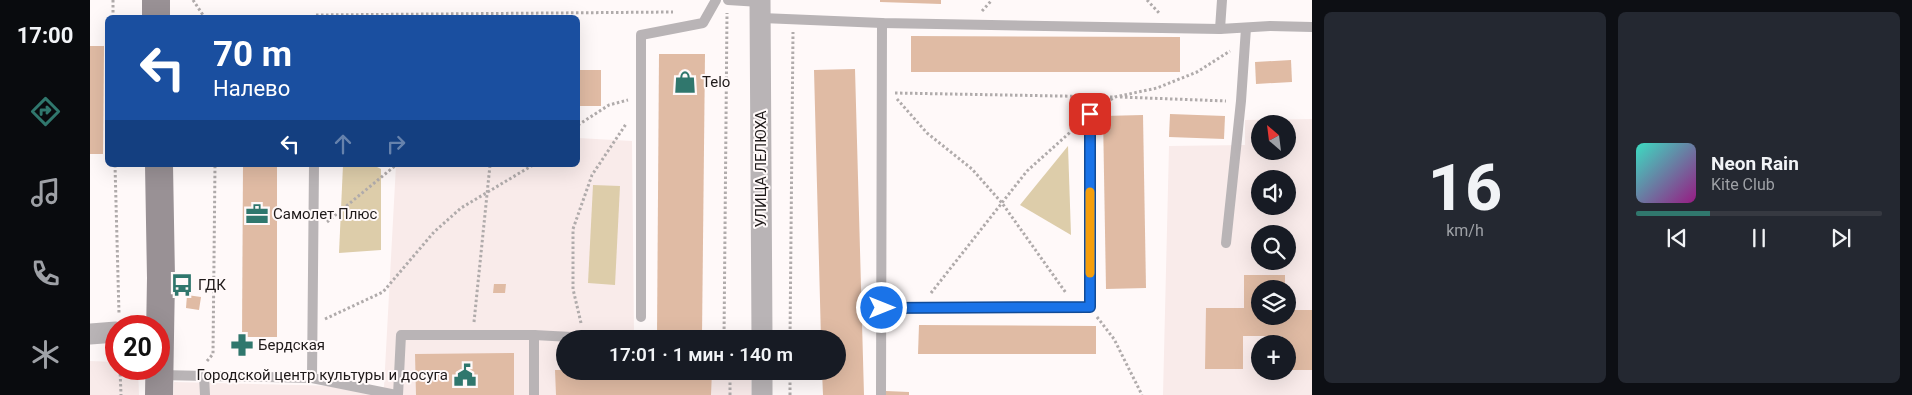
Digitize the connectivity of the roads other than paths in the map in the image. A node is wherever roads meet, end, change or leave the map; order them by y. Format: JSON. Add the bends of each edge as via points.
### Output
{"nodes":[{"id":1,"x":156,"y":0,"type":"edge"},
{"id":2,"x":716,"y":0,"type":"edge"},
{"id":3,"x":1222,"y":0,"type":"edge"},
{"id":4,"x":727,"y":5,"type":"edge"},
{"id":5,"x":760,"y":7,"type":"edge"},
{"id":6,"x":156,"y":15,"type":"edge"},
{"id":7,"x":882,"y":23,"type":"junction"},
{"id":8,"x":1312,"y":27,"type":"edge"},
{"id":9,"x":1246,"y":28,"type":"junction"},
{"id":10,"x":1220,"y":29,"type":"junction"},
{"id":11,"x":1090,"y":114,"type":"road end"},
{"id":12,"x":159,"y":167,"type":"edge"},
{"id":13,"x":314,"y":167,"type":"edge"},
{"id":14,"x":1226,"y":243,"type":"dead end"},
{"id":15,"x":882,"y":308,"type":"junction"},
{"id":16,"x":159,"y":315,"type":"edge"},
{"id":17,"x":641,"y":316,"type":"dead end"},
{"id":18,"x":105,"y":329,"type":"edge"},
{"id":19,"x":762,"y":330,"type":"edge"},
{"id":20,"x":90,"y":334,"type":"edge"},
{"id":21,"x":534,"y":335,"type":"junction"},
{"id":22,"x":556,"y":336,"type":"edge"},
{"id":23,"x":200,"y":376,"type":"junction"},
{"id":24,"x":312,"y":378,"type":"junction"},
{"id":25,"x":762,"y":380,"type":"edge"},
{"id":26,"x":159,"y":385,"type":"edge"},
{"id":27,"x":205,"y":395,"type":"edge"},
{"id":28,"x":397,"y":395,"type":"edge"},
{"id":29,"x":534,"y":395,"type":"edge"},
{"id":30,"x":762,"y":395,"type":"edge"},
{"id":31,"x":881,"y":395,"type":"edge"}],
"edges":[{"from":1,"to":6,"type":"main road"},
{"from":2,"to":17,"type":"lane","via":[[703,22],[641,35]]},
{"from":3,"to":10,"type":"lane"},
{"from":4,"to":5,"type":"lane"},
{"from":5,"to":7,"type":"lane","via":[[793,20]]},
{"from":5,"to":19,"type":"street","name":"УЛИЦА ЛЕЛЮХА"},
{"from":7,"to":10,"type":"lane"},
{"from":7,"to":15,"type":"lane"},
{"from":8,"to":9,"type":"lane"},
{"from":9,"to":10,"type":"lane"},
{"from":9,"to":14,"type":"lane"},
{"from":11,"to":15,"type":"lane","via":[[1090,307]]},
{"from":12,"to":16,"type":"main road"},
{"from":13,"to":24,"type":"lane"},
{"from":15,"to":31,"type":"lane"},
{"from":18,"to":20,"type":"street"},
{"from":21,"to":22,"type":"lane"},
{"from":21,"to":28,"type":"lane","via":[[401,335]]},
{"from":21,"to":29,"type":"lane"},
{"from":23,"to":24,"type":"lane"},
{"from":23,"to":26,"type":"lane"},
{"from":23,"to":27,"type":"lane"},
{"from":24,"to":28,"type":"lane"},
{"from":25,"to":30,"type":"street"}]}
